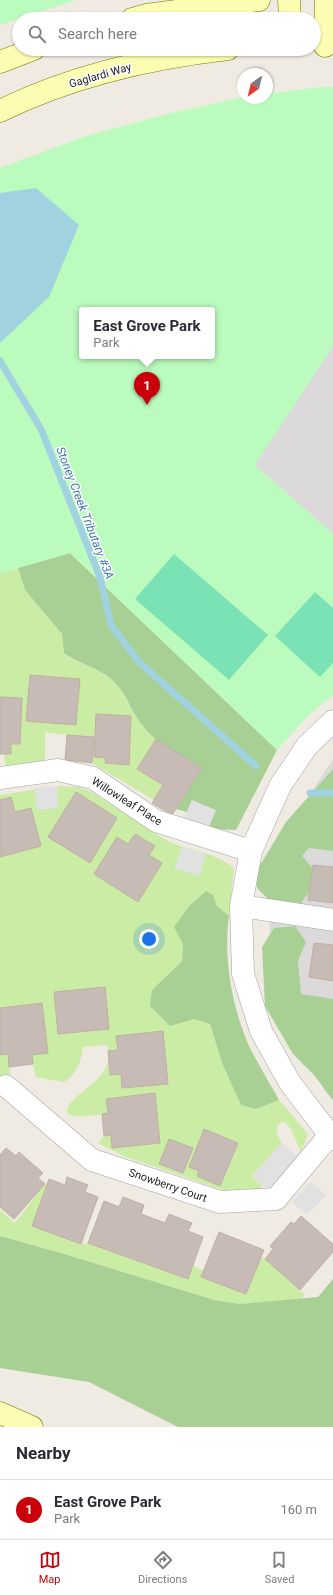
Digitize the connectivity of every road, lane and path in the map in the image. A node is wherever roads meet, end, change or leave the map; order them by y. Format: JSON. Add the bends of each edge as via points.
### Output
{"nodes":[{"id":1,"x":160,"y":0,"type":"edge"},
{"id":2,"x":259,"y":0,"type":"edge"},
{"id":3,"x":289,"y":0,"type":"edge"},
{"id":4,"x":326,"y":0,"type":"edge"},
{"id":5,"x":145,"y":12,"type":"edge"},
{"id":6,"x":174,"y":12,"type":"edge"},
{"id":7,"x":290,"y":12,"type":"edge"},
{"id":8,"x":324,"y":46,"type":"edge"},
{"id":9,"x":16,"y":56,"type":"edge"},
{"id":10,"x":174,"y":56,"type":"edge"},
{"id":11,"x":0,"y":62,"type":"edge"},
{"id":12,"x":0,"y":111,"type":"edge"},
{"id":13,"x":333,"y":722,"type":"edge"},
{"id":14,"x":0,"y":778,"type":"edge"},
{"id":15,"x":250,"y":851,"type":"junction"},
{"id":16,"x":242,"y":906,"type":"junction"},
{"id":17,"x":333,"y":920,"type":"edge"},
{"id":18,"x":6,"y":1086,"type":"dead end"},
{"id":19,"x":331,"y":1137,"type":"edge"},
{"id":20,"x":0,"y":1413,"type":"edge"},
{"id":21,"x":32,"y":1427,"type":"edge"}],
"edges":[{"from":1,"to":5,"type":"main road"},
{"from":2,"to":6,"type":"main road"},
{"from":3,"to":7,"type":"main road"},
{"from":4,"to":8,"type":"main road"},
{"from":9,"to":11,"type":"main road"},
{"from":10,"to":12,"type":"main road","name":"Gaglardi Way","via":[[103,72],[33,95]]},
{"from":13,"to":15,"type":"street","via":[[307,746],[280,786]]},
{"from":14,"to":15,"type":"street","name":"Willowleaf Place","via":[[58,770],[93,778],[156,821]]},
{"from":15,"to":16,"type":"street"},
{"from":16,"to":17,"type":"street"},
{"from":16,"to":19,"type":"street","via":[[243,974],[261,1031],[290,1083]]},
{"from":18,"to":19,"type":"street","name":"Snowberry Court","via":[[92,1160],[220,1202],[276,1199]]},
{"from":20,"to":21,"type":"main road"}]}
